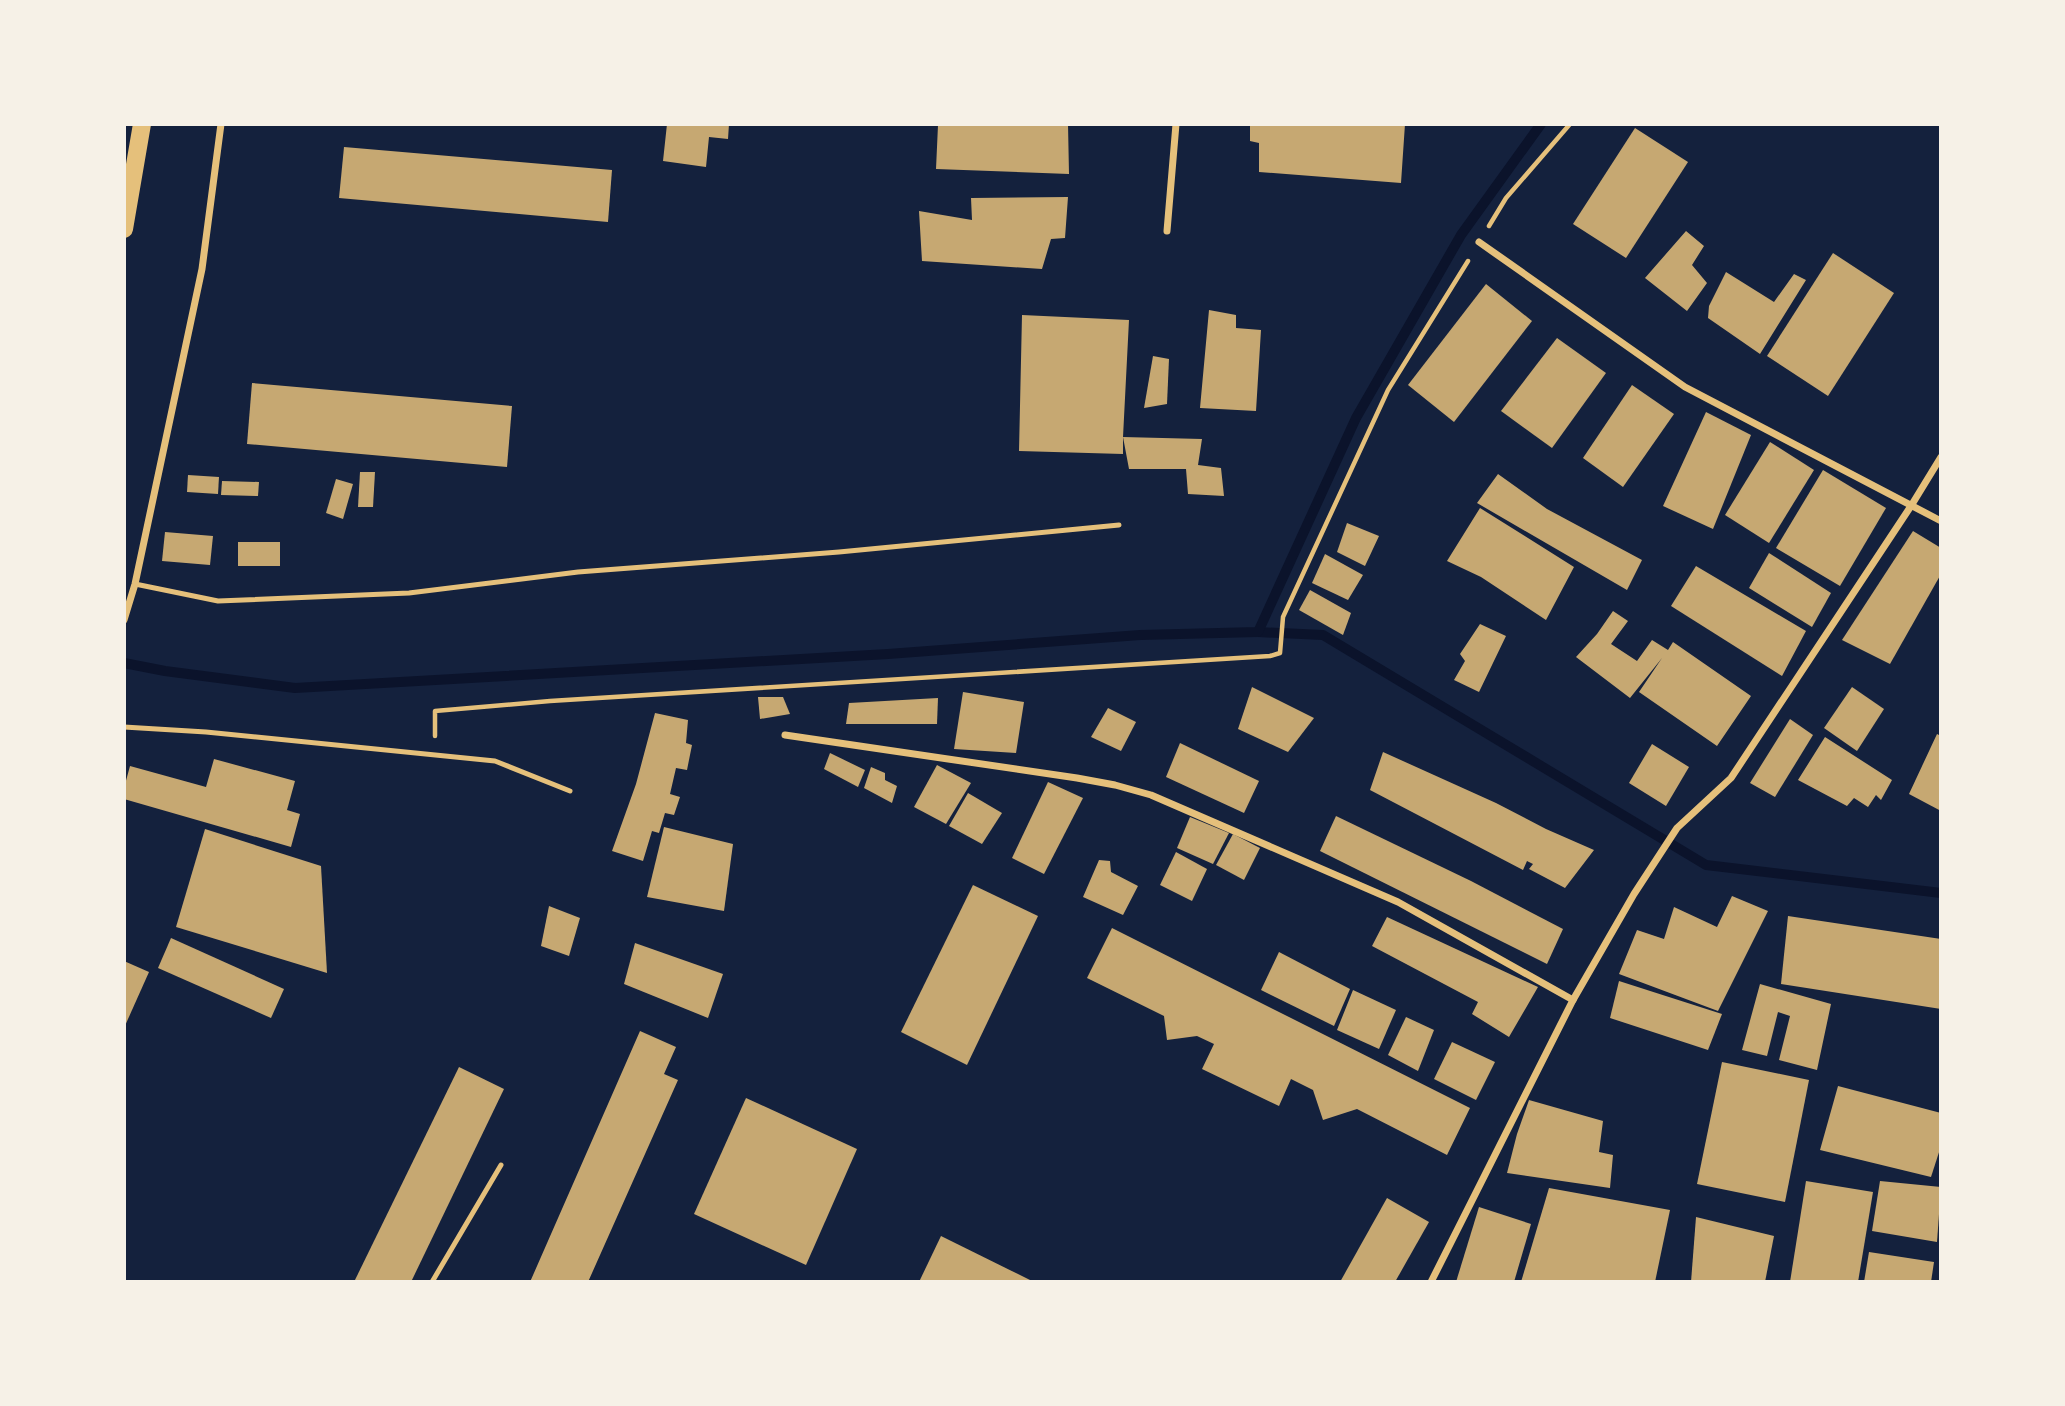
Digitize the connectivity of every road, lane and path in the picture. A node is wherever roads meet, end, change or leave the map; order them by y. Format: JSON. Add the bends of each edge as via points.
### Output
{"nodes":[{"id":1,"x":142,"y":124,"type":"edge"},
{"id":2,"x":221,"y":124,"type":"edge"},
{"id":3,"x":1176,"y":124,"type":"edge"},
{"id":4,"x":1570,"y":124,"type":"edge"},
{"id":5,"x":124,"y":229,"type":"edge"},
{"id":6,"x":1167,"y":231,"type":"dead end"},
{"id":7,"x":1479,"y":242,"type":"junction"},
{"id":8,"x":1941,"y":457,"type":"edge"},
{"id":9,"x":1911,"y":506,"type":"junction"},
{"id":10,"x":1941,"y":521,"type":"edge"},
{"id":11,"x":1119,"y":525,"type":"dead end"},
{"id":12,"x":135,"y":584,"type":"junction"},
{"id":13,"x":124,"y":621,"type":"edge"},
{"id":14,"x":124,"y":727,"type":"edge"},
{"id":15,"x":785,"y":734,"type":"dead end"},
{"id":16,"x":435,"y":755,"type":"junction"},
{"id":17,"x":570,"y":791,"type":"dead end"},
{"id":18,"x":1573,"y":1000,"type":"junction"},
{"id":19,"x":501,"y":1165,"type":"dead end"},
{"id":20,"x":432,"y":1282,"type":"edge"},
{"id":21,"x":1431,"y":1282,"type":"edge"}],
"edges":[{"from":1,"to":5,"type":"main road"},
{"from":2,"to":12,"type":"street","via":[[202,270]]},
{"from":3,"to":6,"type":"street"},
{"from":4,"to":7,"type":"path","via":[[1506,198]]},
{"from":7,"to":9,"type":"street","via":[[1685,387]]},
{"from":7,"to":16,"type":"path","via":[[1388,390],[1283,617],[1280,653],[435,711]]},
{"from":8,"to":9,"type":"street"},
{"from":9,"to":10,"type":"street"},
{"from":9,"to":18,"type":"street","via":[[1731,778],[1677,828]]},
{"from":11,"to":12,"type":"lane","via":[[579,572],[409,593],[218,601]]},
{"from":12,"to":13,"type":"street"},
{"from":14,"to":16,"type":"lane"},
{"from":15,"to":18,"type":"street","via":[[1077,778],[1151,795],[1398,902]]},
{"from":16,"to":17,"type":"lane","via":[[495,761]]},
{"from":18,"to":21,"type":"street"},
{"from":19,"to":20,"type":"lane"}]}
